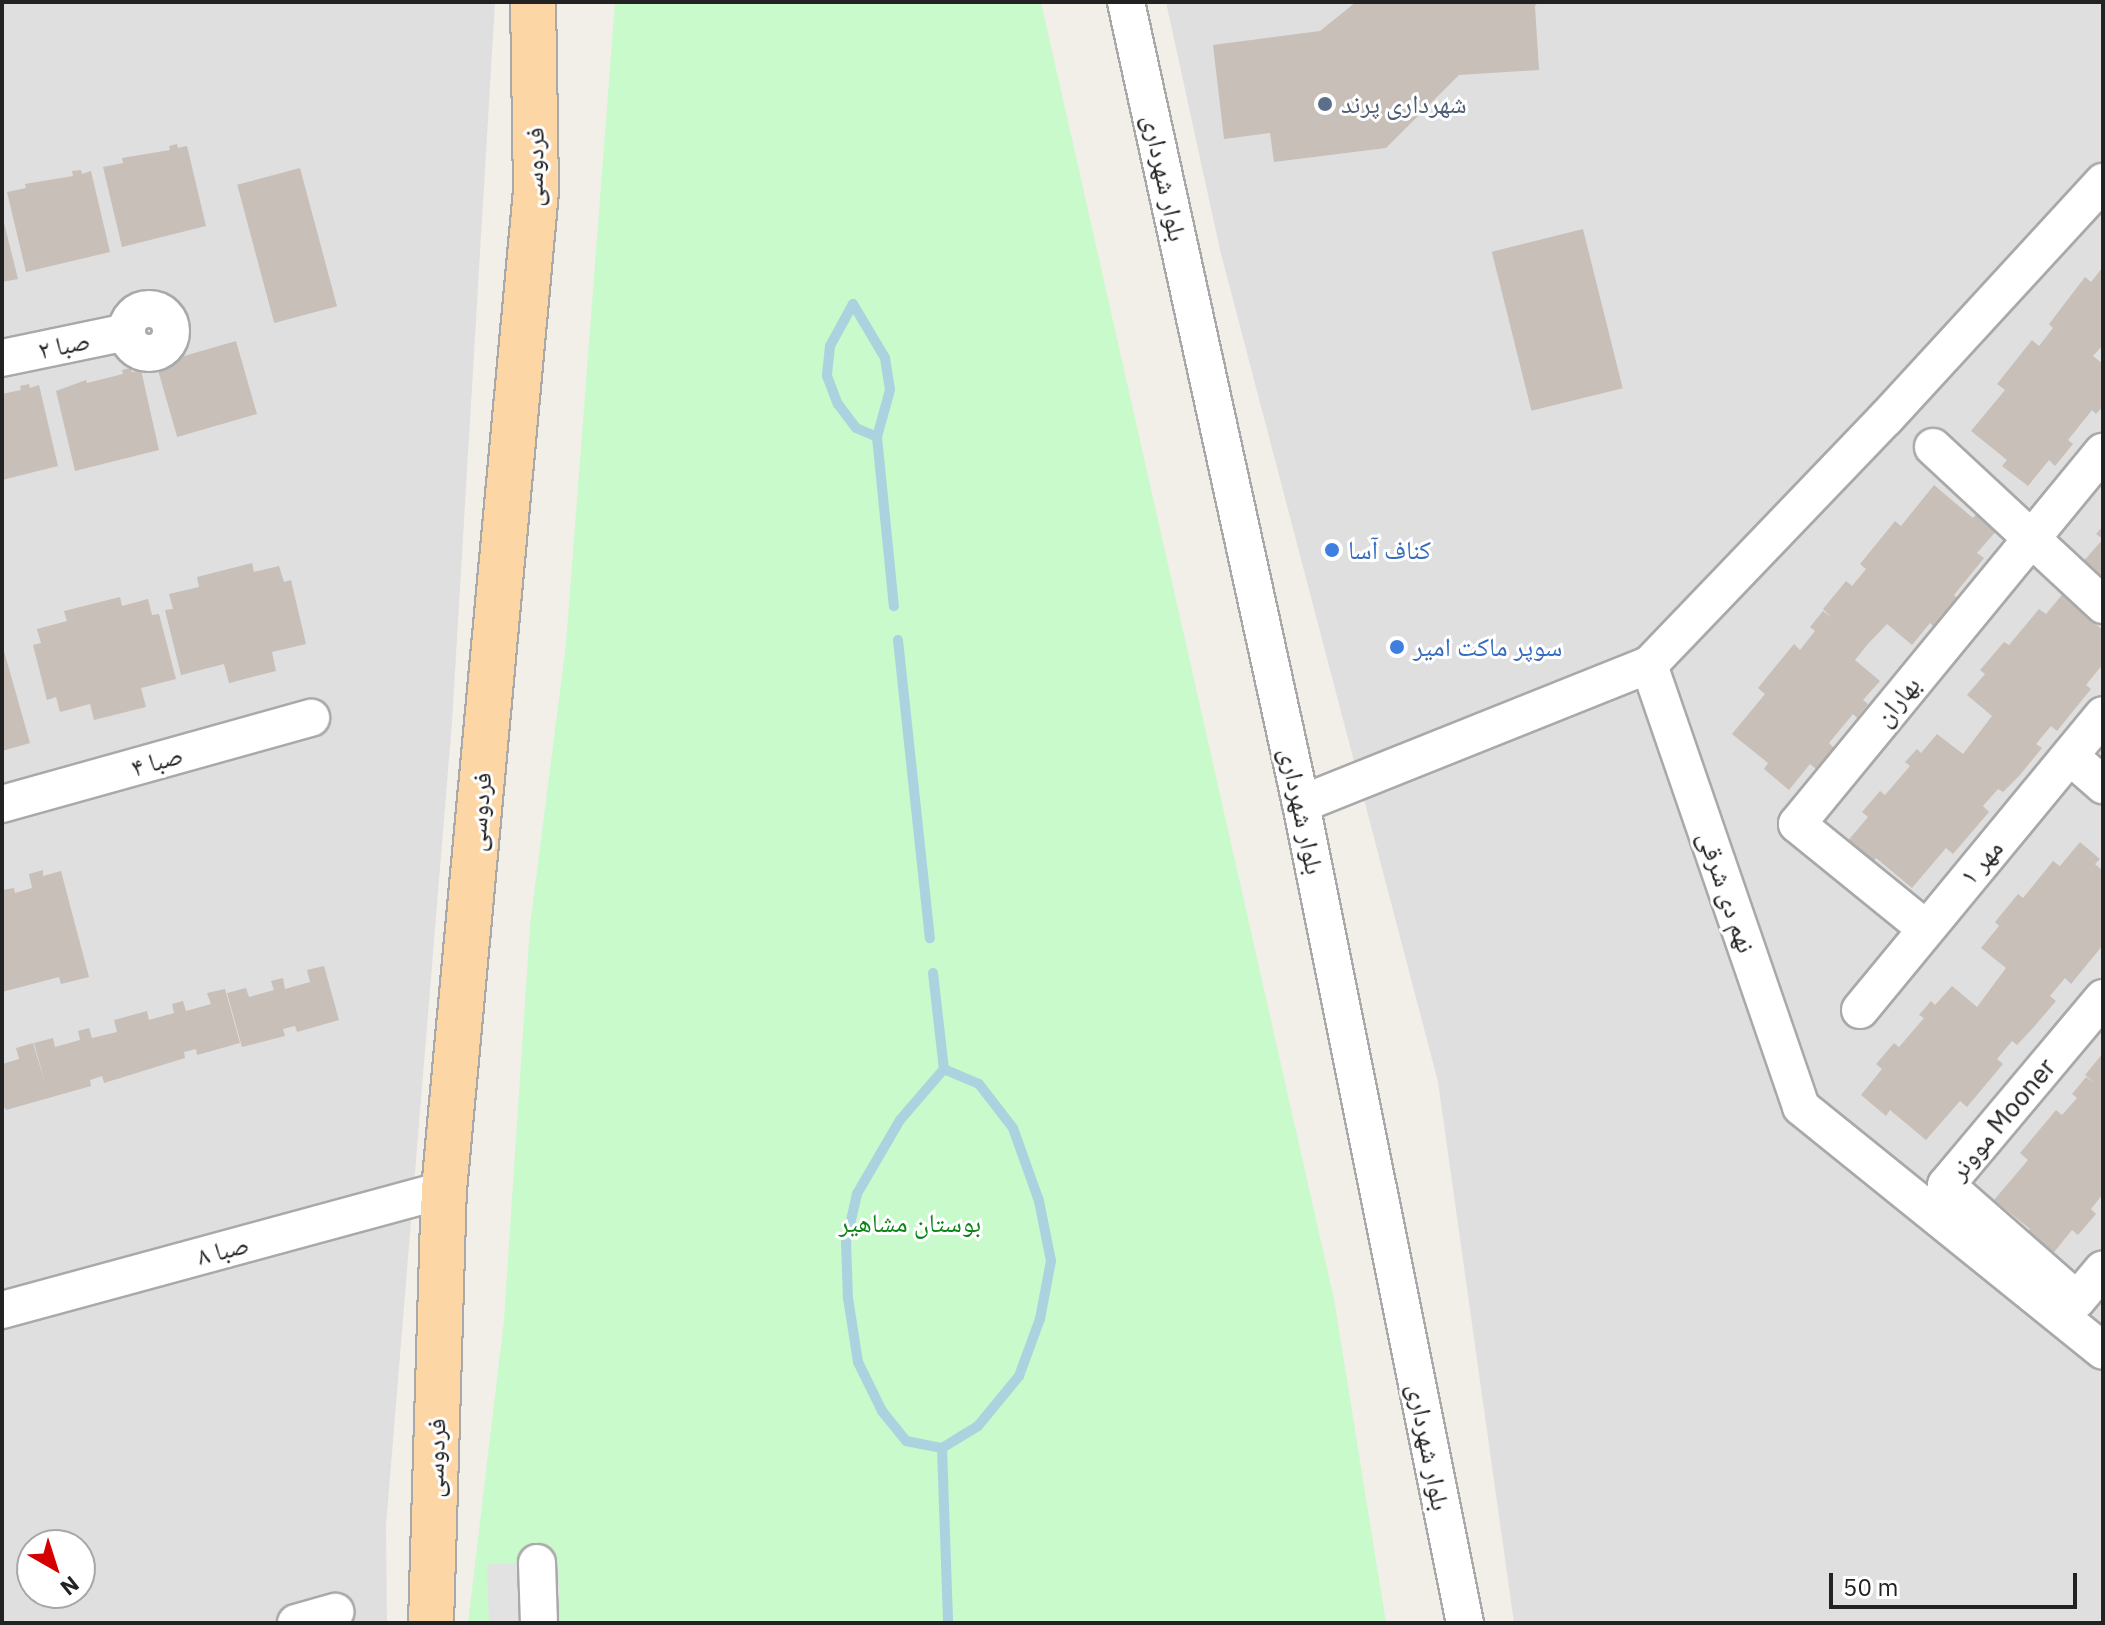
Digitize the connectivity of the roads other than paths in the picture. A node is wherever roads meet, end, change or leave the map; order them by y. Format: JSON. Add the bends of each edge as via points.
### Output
{"nodes":[{"id":1,"x":533,"y":2,"type":"edge"},
{"id":2,"x":1126,"y":2,"type":"edge"},
{"id":3,"x":2103,"y":182,"type":"edge"},
{"id":4,"x":126,"y":332,"type":"dead end"},
{"id":5,"x":2,"y":358,"type":"edge"},
{"id":6,"x":1933,"y":447,"type":"dead end"},
{"id":7,"x":2103,"y":451,"type":"edge"},
{"id":8,"x":2031,"y":536,"type":"junction"},
{"id":9,"x":2103,"y":605,"type":"edge"},
{"id":10,"x":1649,"y":665,"type":"junction"},
{"id":11,"x":2103,"y":715,"type":"edge"},
{"id":12,"x":311,"y":718,"type":"dead end"},
{"id":13,"x":2071,"y":757,"type":"junction"},
{"id":14,"x":2103,"y":785,"type":"edge"},
{"id":15,"x":2,"y":804,"type":"edge"},
{"id":16,"x":1301,"y":804,"type":"junction"},
{"id":17,"x":1925,"y":928,"type":"junction"},
{"id":18,"x":2103,"y":998,"type":"edge"},
{"id":19,"x":1860,"y":1010,"type":"dead end"},
{"id":20,"x":444,"y":1190,"type":"junction"},
{"id":21,"x":2103,"y":1269,"type":"edge"},
{"id":22,"x":2,"y":1310,"type":"edge"},
{"id":23,"x":2103,"y":1351,"type":"edge"},
{"id":24,"x":537,"y":1563,"type":"dead end"},
{"id":25,"x":335,"y":1612,"type":"dead end"},
{"id":26,"x":296,"y":1623,"type":"edge"},
{"id":27,"x":431,"y":1623,"type":"edge"},
{"id":28,"x":539,"y":1623,"type":"edge"},
{"id":29,"x":1465,"y":1623,"type":"edge"}],
"edges":[{"from":1,"to":20,"type":"main road","name":"فردوسی","via":[[536,190]]},
{"from":2,"to":16,"type":"street","name":"بلوار شهرداری"},
{"from":3,"to":10,"type":"street"},
{"from":4,"to":5,"type":"street","name":"صبا ۲"},
{"from":6,"to":8,"type":"street"},
{"from":7,"to":8,"type":"street","name":"بهاران"},
{"from":8,"to":9,"type":"street"},
{"from":8,"to":17,"type":"street","name":"بهاران","via":[[1797,824]]},
{"from":10,"to":16,"type":"street"},
{"from":10,"to":23,"type":"street","name":"نهم دی شرقی","via":[[1801,1107]]},
{"from":11,"to":13,"type":"street","name":"مهر ۱"},
{"from":12,"to":15,"type":"street","name":"صبا ۴"},
{"from":13,"to":14,"type":"street"},
{"from":13,"to":17,"type":"street","name":"مهر ۱"},
{"from":16,"to":29,"type":"street","name":"بلوار شهرداری"},
{"from":17,"to":19,"type":"street","name":"مهر ۱"},
{"from":18,"to":21,"type":"street","name":"موونر Mooner","via":[[1946,1185],[2077,1300]]},
{"from":20,"to":22,"type":"street","name":"صبا ۸"},
{"from":20,"to":27,"type":"main road","name":"فردوسی"},
{"from":24,"to":28,"type":"street"},
{"from":25,"to":26,"type":"street"}]}
